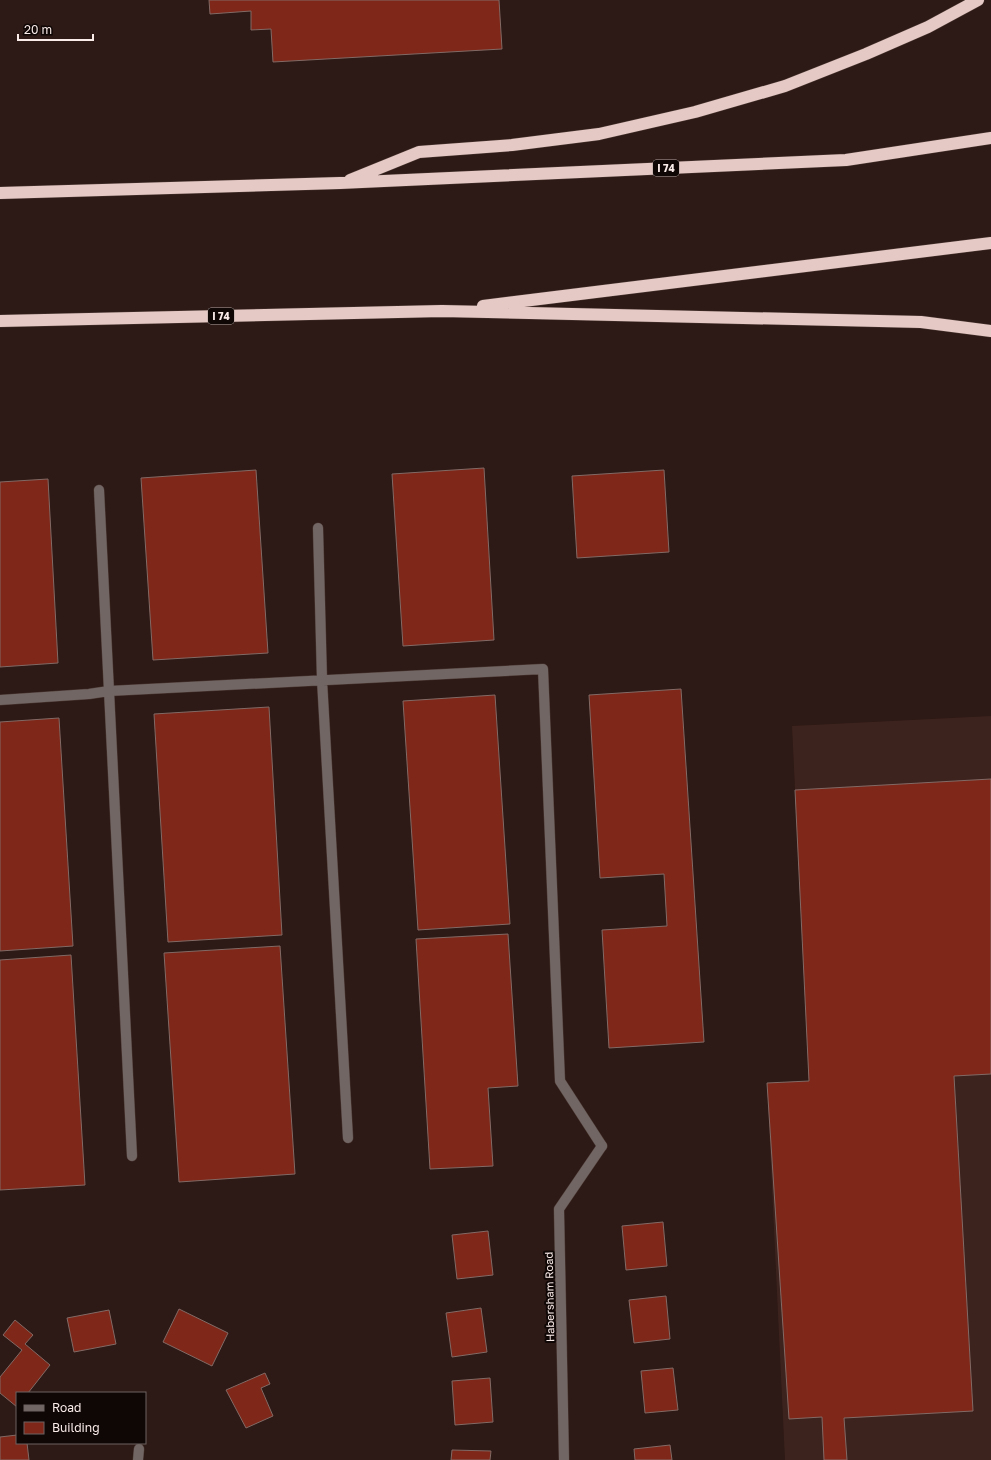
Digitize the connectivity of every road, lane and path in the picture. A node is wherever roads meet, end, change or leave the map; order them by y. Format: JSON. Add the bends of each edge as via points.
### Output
{"nodes":[{"id":1,"x":978,"y":0,"type":"edge"},
{"id":2,"x":991,"y":138,"type":"edge"},
{"id":3,"x":340,"y":183,"type":"junction"},
{"id":4,"x":0,"y":194,"type":"edge"},
{"id":5,"x":991,"y":242,"type":"edge"},
{"id":6,"x":442,"y":311,"type":"junction"},
{"id":7,"x":0,"y":321,"type":"edge"},
{"id":8,"x":991,"y":332,"type":"edge"},
{"id":9,"x":99,"y":490,"type":"dead end"},
{"id":10,"x":318,"y":528,"type":"dead end"},
{"id":11,"x":322,"y":680,"type":"junction"},
{"id":12,"x":109,"y":691,"type":"junction"},
{"id":13,"x":0,"y":700,"type":"edge"},
{"id":14,"x":348,"y":1138,"type":"dead end"},
{"id":15,"x":132,"y":1156,"type":"dead end"},
{"id":16,"x":139,"y":1449,"type":"dead end"},
{"id":17,"x":138,"y":1460,"type":"edge"},
{"id":18,"x":564,"y":1460,"type":"edge"}],
"edges":[{"from":1,"to":3,"type":"highway","via":[[928,27],[866,54],[785,86],[695,112],[599,134],[512,145],[419,152]]},
{"from":2,"to":3,"type":"highway","number":"I 74","via":[[846,160]]},
{"from":3,"to":4,"type":"highway","number":"I 74"},
{"from":5,"to":6,"type":"highway","number":"I 74"},
{"from":6,"to":7,"type":"highway","number":"I 74"},
{"from":6,"to":8,"type":"highway","via":[[921,322]]},
{"from":9,"to":12,"type":"street"},
{"from":10,"to":11,"type":"street"},
{"from":11,"to":12,"type":"street"},
{"from":11,"to":14,"type":"street"},
{"from":11,"to":18,"type":"street","name":"Habersham Road","via":[[542,668],[560,1081],[602,1146],[559,1209]]},
{"from":12,"to":13,"type":"street"},
{"from":12,"to":15,"type":"street"},
{"from":16,"to":17,"type":"street"}]}
